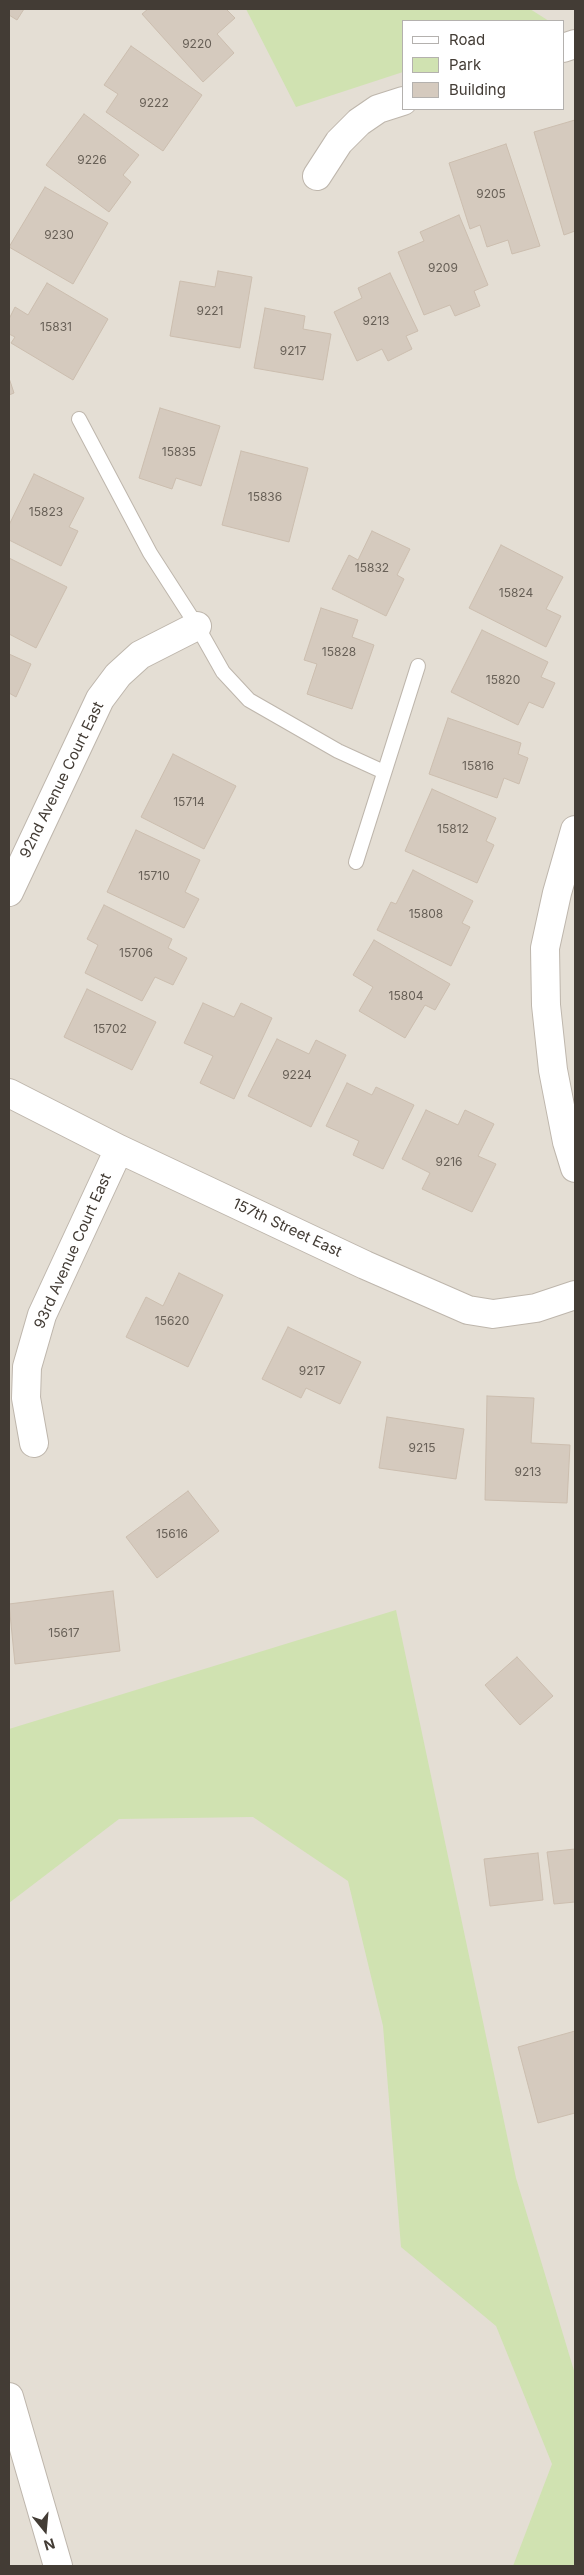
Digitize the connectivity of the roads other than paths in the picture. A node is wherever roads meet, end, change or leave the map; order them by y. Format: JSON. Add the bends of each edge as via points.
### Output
{"nodes":[{"id":1,"x":402,"y":101,"type":"edge"},
{"id":2,"x":317,"y":176,"type":"dead end"},
{"id":3,"x":79,"y":419,"type":"dead end"},
{"id":4,"x":197,"y":626,"type":"junction"},
{"id":5,"x":418,"y":666,"type":"dead end"},
{"id":6,"x":384,"y":772,"type":"junction"},
{"id":7,"x":575,"y":830,"type":"edge"},
{"id":8,"x":356,"y":862,"type":"dead end"},
{"id":9,"x":9,"y":892,"type":"edge"},
{"id":10,"x":9,"y":1093,"type":"edge"},
{"id":11,"x":118,"y":1148,"type":"junction"},
{"id":12,"x":575,"y":1168,"type":"edge"},
{"id":13,"x":575,"y":1295,"type":"edge"},
{"id":14,"x":34,"y":1443,"type":"dead end"},
{"id":15,"x":9,"y":2397,"type":"edge"},
{"id":16,"x":58,"y":2566,"type":"edge"}],
"edges":[{"from":1,"to":2,"type":"street","via":[[378,109],[359,122],[339,142]]},
{"from":3,"to":4,"type":"lane","via":[[150,553]]},
{"from":4,"to":6,"type":"lane","via":[[223,672],[250,700],[338,751]]},
{"from":4,"to":9,"type":"street","name":"92nd Avenue Court East","via":[[140,655],[118,675],[100,699]]},
{"from":5,"to":6,"type":"lane"},
{"from":6,"to":8,"type":"lane"},
{"from":7,"to":12,"type":"street","via":[[545,948],[546,1005],[553,1070]]},
{"from":10,"to":11,"type":"street","name":"157th Street East"},
{"from":11,"to":13,"type":"street","name":"157th Street East","via":[[468,1310],[493,1314],[536,1308]]},
{"from":11,"to":14,"type":"street","name":"93rd Avenue Court East","via":[[39,1324],[27,1367],[26,1398]]},
{"from":15,"to":16,"type":"street"}]}
